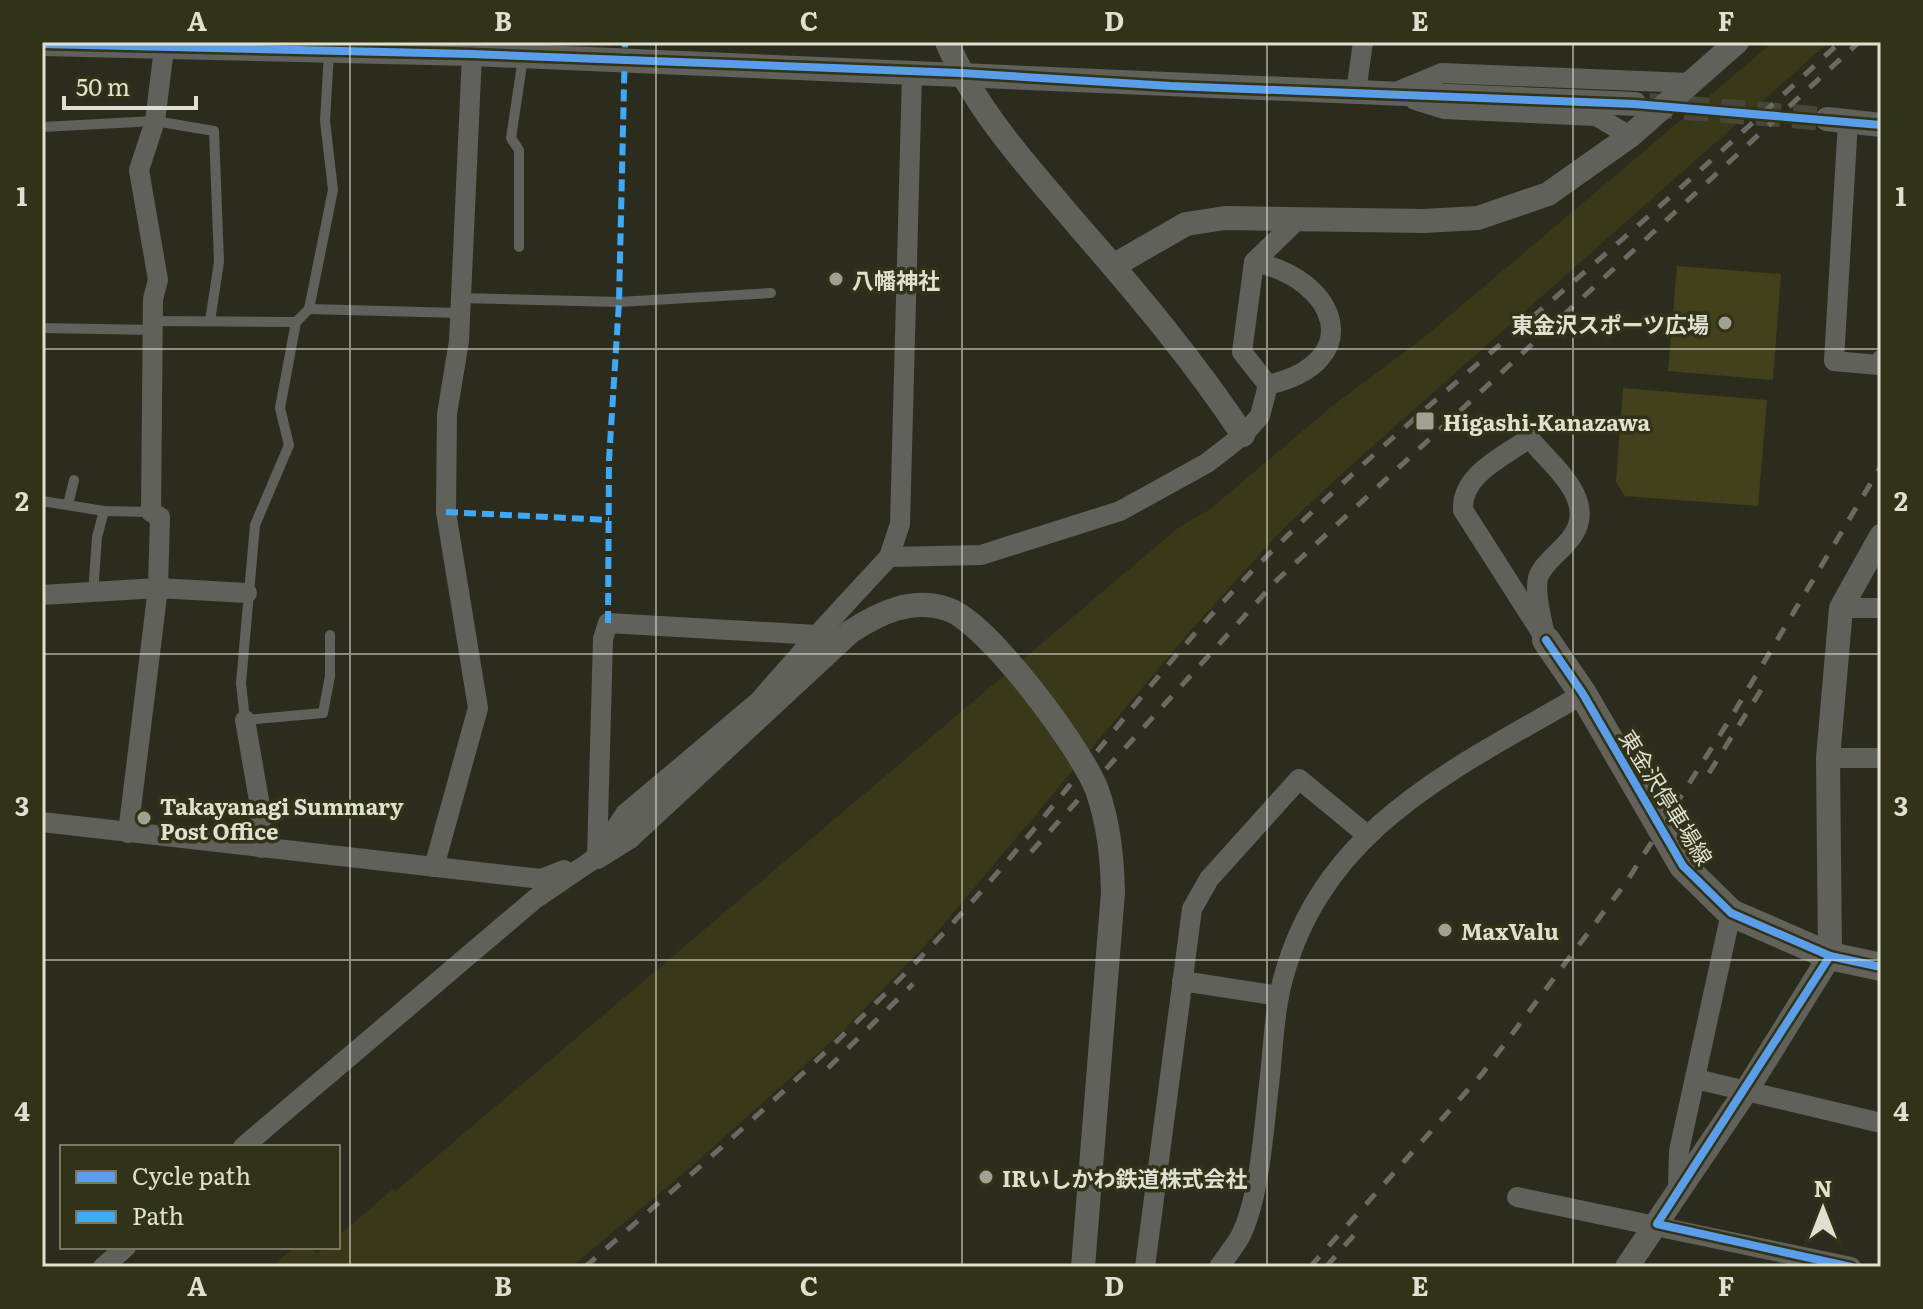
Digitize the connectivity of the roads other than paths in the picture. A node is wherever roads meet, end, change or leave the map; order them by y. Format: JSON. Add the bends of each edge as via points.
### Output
{"nodes":[{"id":1,"x":947,"y":42,"type":"edge"},
{"id":2,"x":1363,"y":42,"type":"edge"},
{"id":3,"x":1737,"y":42,"type":"edge"},
{"id":4,"x":43,"y":45,"type":"edge"},
{"id":5,"x":164,"y":49,"type":"junction"},
{"id":6,"x":329,"y":52,"type":"junction"},
{"id":7,"x":472,"y":54,"type":"junction"},
{"id":8,"x":524,"y":56,"type":"junction"},
{"id":9,"x":961,"y":73,"type":"junction"},
{"id":10,"x":912,"y":74,"type":"junction"},
{"id":11,"x":1689,"y":83,"type":"junction"},
{"id":12,"x":1356,"y":92,"type":"junction"},
{"id":13,"x":1392,"y":93,"type":"junction"},
{"id":14,"x":1635,"y":104,"type":"tunnel mouth"},
{"id":15,"x":1837,"y":120,"type":"joint"},
{"id":16,"x":155,"y":121,"type":"junction"},
{"id":17,"x":1881,"y":125,"type":"edge"},
{"id":18,"x":42,"y":127,"type":"edge"},
{"id":19,"x":1630,"y":136,"type":"junction"},
{"id":20,"x":1298,"y":219,"type":"junction"},
{"id":21,"x":519,"y":247,"type":"dead end"},
{"id":22,"x":1254,"y":262,"type":"junction"},
{"id":23,"x":1113,"y":266,"type":"junction"},
{"id":24,"x":771,"y":293,"type":"dead end"},
{"id":25,"x":459,"y":305,"type":"junction"},
{"id":26,"x":309,"y":309,"type":"junction"},
{"id":27,"x":210,"y":321,"type":"junction"},
{"id":28,"x":296,"y":322,"type":"junction"},
{"id":29,"x":154,"y":326,"type":"junction"},
{"id":30,"x":42,"y":328,"type":"edge"},
{"id":31,"x":1881,"y":360,"type":"edge"},
{"id":32,"x":1268,"y":385,"type":"junction"},
{"id":33,"x":1243,"y":435,"type":"junction"},
{"id":34,"x":74,"y":480,"type":"dead end"},
{"id":35,"x":42,"y":501,"type":"edge"},
{"id":36,"x":68,"y":505,"type":"junction"},
{"id":37,"x":104,"y":511,"type":"junction"},
{"id":38,"x":151,"y":512,"type":"junction"},
{"id":39,"x":1881,"y":536,"type":"edge"},
{"id":40,"x":889,"y":557,"type":"junction"},
{"id":41,"x":158,"y":588,"type":"junction"},
{"id":42,"x":93,"y":593,"type":"junction"},
{"id":43,"x":247,"y":593,"type":"junction"},
{"id":44,"x":42,"y":595,"type":"edge"},
{"id":45,"x":1841,"y":608,"type":"junction"},
{"id":46,"x":1881,"y":608,"type":"edge"},
{"id":47,"x":330,"y":635,"type":"dead end"},
{"id":48,"x":817,"y":635,"type":"junction"},
{"id":49,"x":1546,"y":640,"type":"junction"},
{"id":50,"x":1583,"y":694,"type":"junction"},
{"id":51,"x":245,"y":720,"type":"junction"},
{"id":52,"x":1828,"y":758,"type":"junction"},
{"id":53,"x":1881,"y":758,"type":"edge"},
{"id":54,"x":42,"y":822,"type":"edge"},
{"id":55,"x":128,"y":833,"type":"junction"},
{"id":56,"x":1367,"y":835,"type":"junction"},
{"id":57,"x":261,"y":848,"type":"junction"},
{"id":58,"x":597,"y":857,"type":"junction"},
{"id":59,"x":434,"y":867,"type":"junction"},
{"id":60,"x":1731,"y":913,"type":"junction"},
{"id":61,"x":1830,"y":956,"type":"junction"},
{"id":62,"x":1881,"y":967,"type":"edge"},
{"id":63,"x":1182,"y":981,"type":"junction"},
{"id":64,"x":1279,"y":996,"type":"junction"},
{"id":65,"x":1696,"y":1079,"type":"junction"},
{"id":66,"x":1746,"y":1091,"type":"junction"},
{"id":67,"x":1881,"y":1123,"type":"edge"},
{"id":68,"x":245,"y":1145,"type":"edge"},
{"id":69,"x":1678,"y":1189,"type":"junction"},
{"id":70,"x":1517,"y":1197,"type":"dead end"},
{"id":71,"x":1657,"y":1224,"type":"junction"},
{"id":72,"x":124,"y":1249,"type":"edge"},
{"id":73,"x":103,"y":1267,"type":"edge"},
{"id":74,"x":1083,"y":1267,"type":"edge"},
{"id":75,"x":1145,"y":1267,"type":"edge"},
{"id":76,"x":1219,"y":1267,"type":"edge"},
{"id":77,"x":1627,"y":1267,"type":"edge"},
{"id":78,"x":1851,"y":1267,"type":"edge"}],
"edges":[{"from":1,"to":9,"type":"street"},
{"from":2,"to":12,"type":"street"},
{"from":3,"to":11,"type":"street"},
{"from":4,"to":5,"type":"street"},
{"from":5,"to":6,"type":"street"},
{"from":5,"to":16,"type":"street"},
{"from":6,"to":7,"type":"street"},
{"from":6,"to":26,"type":"lane","via":[[325,121],[333,190]]},
{"from":7,"to":8,"type":"street"},
{"from":7,"to":25,"type":"street"},
{"from":8,"to":10,"type":"street"},
{"from":8,"to":21,"type":"lane","via":[[511,138],[519,150]]},
{"from":9,"to":10,"type":"street"},
{"from":9,"to":12,"type":"street"},
{"from":9,"to":23,"type":"street","via":[[1015,152]]},
{"from":10,"to":40,"type":"street","via":[[900,524]]},
{"from":11,"to":13,"type":"street","via":[[1442,73]]},
{"from":11,"to":19,"type":"street"},
{"from":12,"to":13,"type":"street"},
{"from":13,"to":14,"type":"street"},
{"from":13,"to":19,"type":"street","via":[[1444,109],[1596,116]]},
{"from":15,"to":17,"type":"street"},
{"from":15,"to":31,"type":"street","via":[[1834,361],[1878,365]]},
{"from":16,"to":18,"type":"lane"},
{"from":16,"to":27,"type":"lane","via":[[214,131],[219,262]]},
{"from":16,"to":29,"type":"street","via":[[139,170],[158,280]]},
{"from":19,"to":20,"type":"street","via":[[1548,194],[1478,218]]},
{"from":20,"to":22,"type":"street"},
{"from":20,"to":23,"type":"street","via":[[1225,218],[1186,224]]},
{"from":22,"to":32,"type":"street","via":[[1242,352]]},
{"from":22,"to":32,"type":"street","via":[[1282,268],[1299,279],[1330,313],[1333,337],[1323,355],[1293,379]]},
{"from":23,"to":33,"type":"street","via":[[1195,363]]},
{"from":24,"to":25,"type":"lane"},
{"from":25,"to":26,"type":"lane"},
{"from":25,"to":59,"type":"street","via":[[447,414],[446,512],[478,708]]},
{"from":26,"to":28,"type":"lane"},
{"from":27,"to":28,"type":"lane"},
{"from":27,"to":29,"type":"lane"},
{"from":28,"to":43,"type":"lane","via":[[280,408],[289,445],[255,525]]},
{"from":29,"to":30,"type":"lane"},
{"from":29,"to":38,"type":"street"},
{"from":32,"to":33,"type":"street","via":[[1260,416]]},
{"from":33,"to":40,"type":"street","via":[[1207,463],[1120,511],[981,555]]},
{"from":34,"to":36,"type":"lane"},
{"from":35,"to":36,"type":"lane"},
{"from":36,"to":37,"type":"lane"},
{"from":37,"to":38,"type":"lane"},
{"from":37,"to":42,"type":"lane"},
{"from":38,"to":41,"type":"street","via":[[160,517]]},
{"from":39,"to":45,"type":"street"},
{"from":40,"to":48,"type":"street"},
{"from":41,"to":42,"type":"street"},
{"from":41,"to":43,"type":"street"},
{"from":41,"to":55,"type":"street"},
{"from":42,"to":44,"type":"street"},
{"from":43,"to":51,"type":"lane","via":[[241,683]]},
{"from":45,"to":46,"type":"street"},
{"from":45,"to":52,"type":"street"},
{"from":47,"to":51,"type":"lane","via":[[323,713]]},
{"from":48,"to":58,"type":"street","via":[[758,702],[625,814]]},
{"from":48,"to":58,"type":"street","via":[[608,623],[603,639]]},
{"from":49,"to":49,"type":"street","name":"東金沢停車場線","via":[[1463,510],[1469,482],[1529,438],[1578,498],[1582,517],[1577,533],[1537,580]]},
{"from":49,"to":50,"type":"main road","name":"東金沢停車場線"},
{"from":50,"to":56,"type":"street","via":[[1415,793]]},
{"from":50,"to":60,"type":"main road","name":"東金沢停車場線","via":[[1683,866]]},
{"from":51,"to":57,"type":"street","via":[[260,806]]},
{"from":52,"to":53,"type":"street"},
{"from":52,"to":61,"type":"street"},
{"from":54,"to":55,"type":"street"},
{"from":55,"to":57,"type":"street"},
{"from":56,"to":63,"type":"street","via":[[1299,779],[1197,899]]},
{"from":56,"to":64,"type":"street","via":[[1321,895],[1297,938]]},
{"from":57,"to":59,"type":"street"},
{"from":58,"to":59,"type":"street","via":[[541,879]]},
{"from":58,"to":68,"type":"street","via":[[535,899]]},
{"from":58,"to":74,"type":"street","bridge":true,"via":[[629,837],[850,632],[875,615],[925,604],[971,620],[1065,735],[1097,788],[1111,843],[1113,892]]},
{"from":60,"to":61,"type":"main road","name":"東金沢停車場線"},
{"from":60,"to":65,"type":"street"},
{"from":61,"to":62,"type":"main road","name":"東金沢停車場線"},
{"from":61,"to":66,"type":"street"},
{"from":63,"to":64,"type":"street"},
{"from":63,"to":75,"type":"street"},
{"from":64,"to":76,"type":"street","via":[[1251,1202],[1240,1237]]},
{"from":65,"to":66,"type":"street"},
{"from":65,"to":69,"type":"street","via":[[1679,1151]]},
{"from":66,"to":67,"type":"street"},
{"from":66,"to":69,"type":"street"},
{"from":69,"to":71,"type":"street"},
{"from":70,"to":71,"type":"street"},
{"from":71,"to":77,"type":"street"},
{"from":71,"to":78,"type":"street"},
{"from":72,"to":73,"type":"street"}]}
